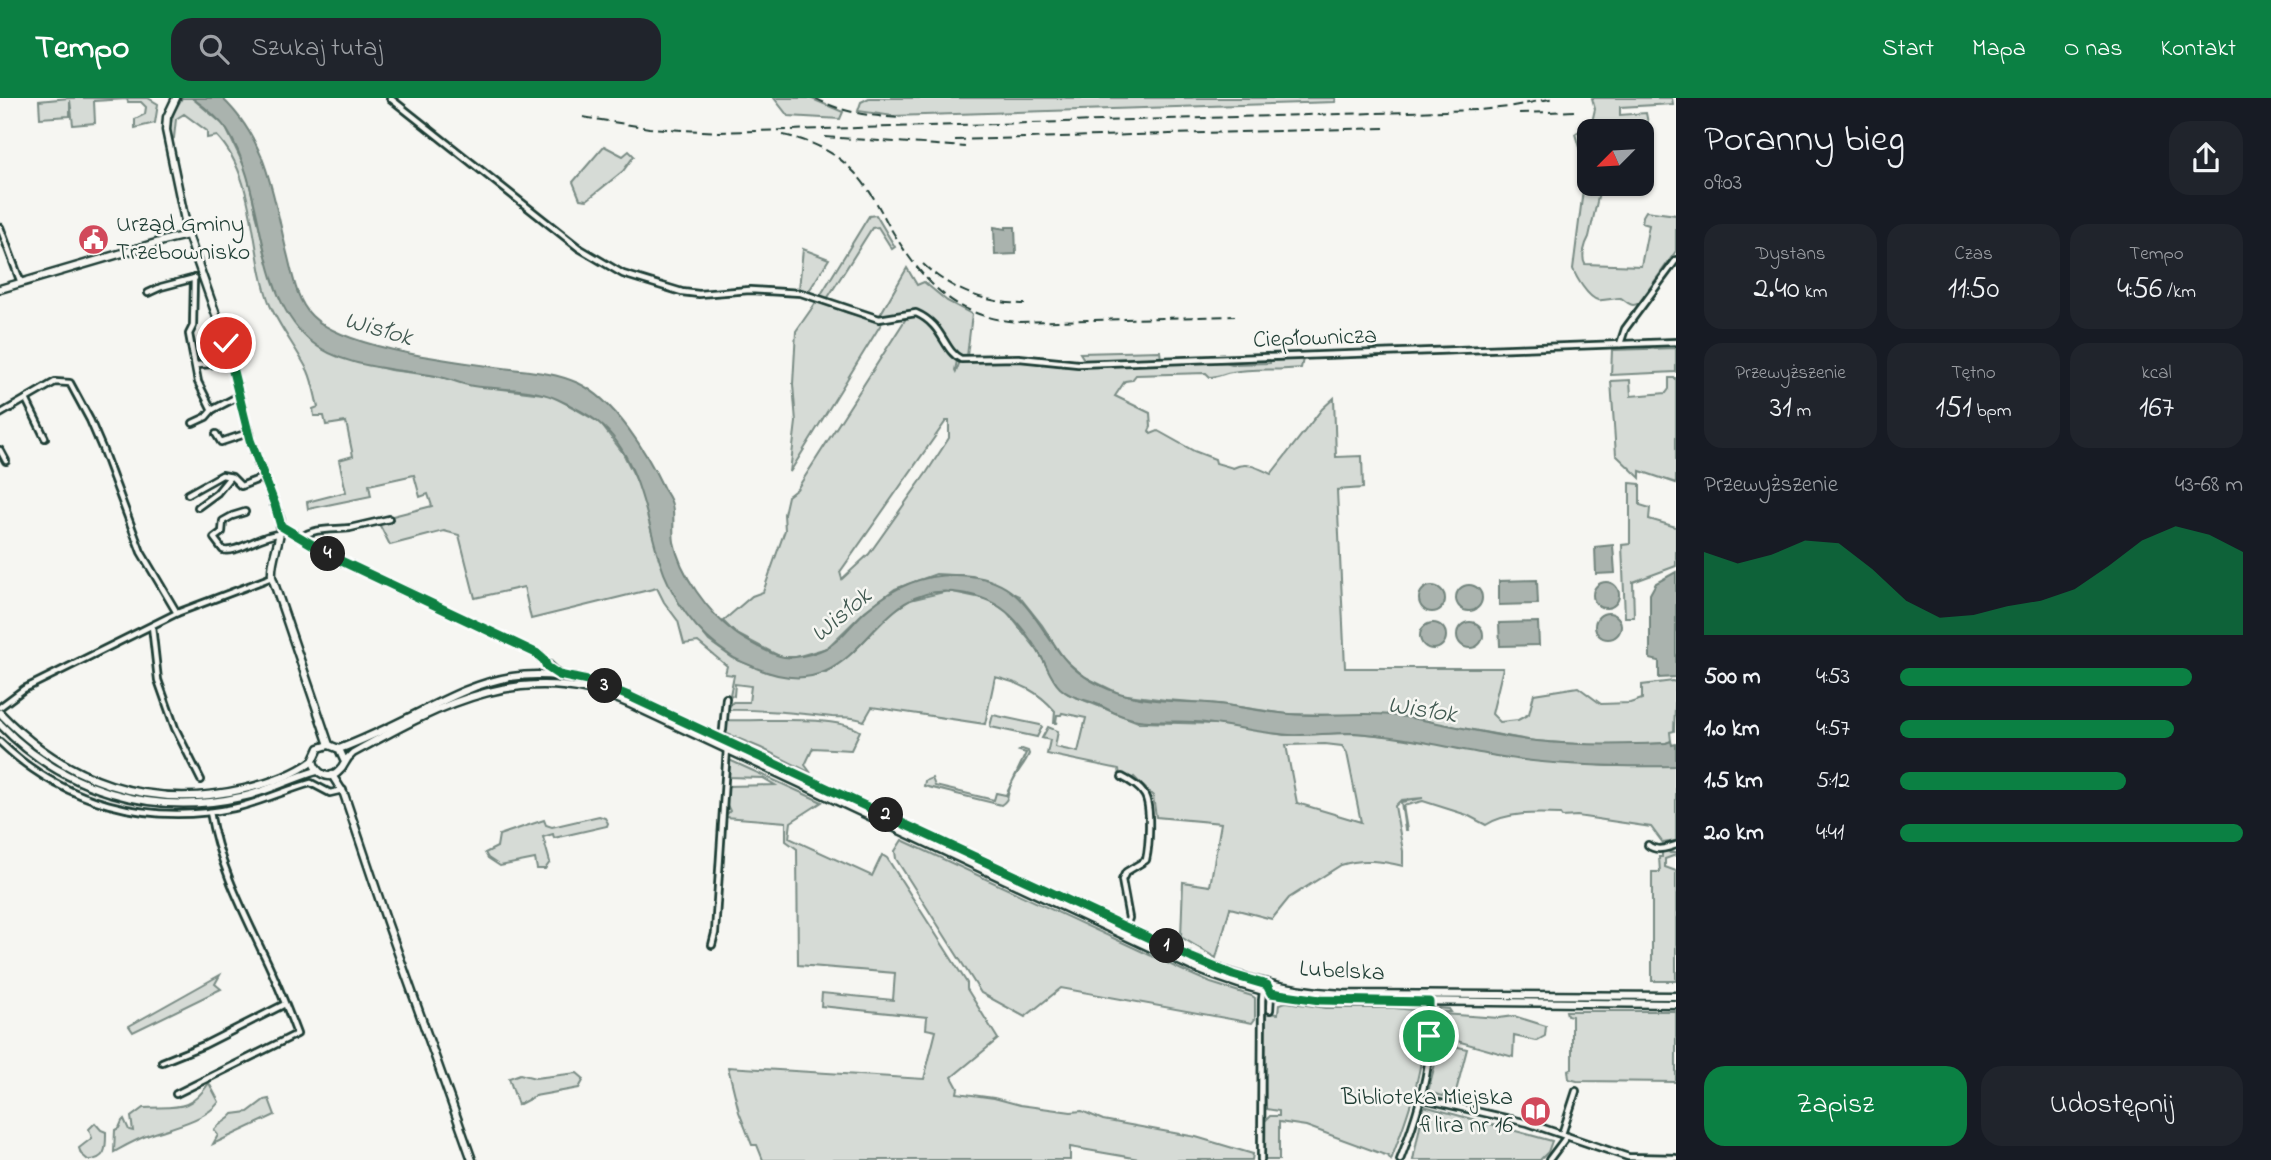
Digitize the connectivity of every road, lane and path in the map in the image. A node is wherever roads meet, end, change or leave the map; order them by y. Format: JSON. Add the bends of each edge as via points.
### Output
{"nodes":[{"id":1,"x":390,"y":98,"type":"edge"},
{"id":2,"x":175,"y":99,"type":"edge"},
{"id":3,"x":0,"y":227,"type":"edge"},
{"id":4,"x":188,"y":235,"type":"junction"},
{"id":5,"x":1676,"y":260,"type":"edge"},
{"id":6,"x":203,"y":275,"type":"junction"},
{"id":7,"x":194,"y":278,"type":"junction"},
{"id":8,"x":21,"y":283,"type":"junction"},
{"id":9,"x":207,"y":288,"type":"junction"},
{"id":10,"x":0,"y":289,"type":"edge"},
{"id":11,"x":195,"y":292,"type":"junction"},
{"id":12,"x":148,"y":293,"type":"dead end"},
{"id":13,"x":1676,"y":342,"type":"edge"},
{"id":14,"x":1620,"y":344,"type":"junction"},
{"id":15,"x":232,"y":363,"type":"junction"},
{"id":16,"x":196,"y":365,"type":"junction"},
{"id":17,"x":239,"y":396,"type":"junction"},
{"id":18,"x":26,"y":399,"type":"junction"},
{"id":19,"x":212,"y":410,"type":"junction"},
{"id":20,"x":0,"y":414,"type":"edge"},
{"id":21,"x":193,"y":424,"type":"dead end"},
{"id":22,"x":248,"y":433,"type":"junction"},
{"id":23,"x":216,"y":434,"type":"dead end"},
{"id":24,"x":45,"y":438,"type":"dead end"},
{"id":25,"x":0,"y":450,"type":"edge"},
{"id":26,"x":6,"y":461,"type":"dead end"},
{"id":27,"x":230,"y":477,"type":"junction"},
{"id":28,"x":264,"y":477,"type":"junction"},
{"id":29,"x":188,"y":494,"type":"dead end"},
{"id":30,"x":198,"y":507,"type":"dead end"},
{"id":31,"x":245,"y":512,"type":"dead end"},
{"id":32,"x":389,"y":519,"type":"dead end"},
{"id":33,"x":280,"y":530,"type":"junction"},
{"id":34,"x":301,"y":538,"type":"junction"},
{"id":35,"x":272,"y":578,"type":"junction"},
{"id":36,"x":177,"y":613,"type":"junction"},
{"id":37,"x":152,"y":626,"type":"junction"},
{"id":38,"x":547,"y":667,"type":"junction"},
{"id":39,"x":541,"y":675,"type":"junction"},
{"id":40,"x":559,"y":675,"type":"junction"},
{"id":41,"x":485,"y":682,"type":"junction"},
{"id":42,"x":488,"y":692,"type":"junction"},
{"id":43,"x":726,"y":698,"type":"dead end"},
{"id":44,"x":1,"y":703,"type":"edge"},
{"id":45,"x":0,"y":713,"type":"edge"},
{"id":46,"x":0,"y":724,"type":"edge"},
{"id":47,"x":0,"y":742,"type":"edge"},
{"id":48,"x":725,"y":742,"type":"junction"},
{"id":49,"x":326,"y":745,"type":"junction"},
{"id":50,"x":340,"y":750,"type":"junction"},
{"id":51,"x":344,"y":760,"type":"junction"},
{"id":52,"x":313,"y":761,"type":"junction"},
{"id":53,"x":317,"y":771,"type":"junction"},
{"id":54,"x":336,"y":774,"type":"junction"},
{"id":55,"x":1122,"y":777,"type":"dead end"},
{"id":56,"x":201,"y":780,"type":"dead end"},
{"id":57,"x":343,"y":790,"type":"junction"},
{"id":58,"x":210,"y":812,"type":"junction"},
{"id":59,"x":1648,"y":845,"type":"dead end"},
{"id":60,"x":1676,"y":845,"type":"edge"},
{"id":61,"x":1125,"y":931,"type":"junction"},
{"id":62,"x":712,"y":945,"type":"dead end"},
{"id":63,"x":1265,"y":988,"type":"junction"},
{"id":64,"x":1271,"y":993,"type":"junction"},
{"id":65,"x":1676,"y":996,"type":"edge"},
{"id":66,"x":1353,"y":998,"type":"junction"},
{"id":67,"x":1429,"y":998,"type":"junction"},
{"id":68,"x":285,"y":1004,"type":"junction"},
{"id":69,"x":1676,"y":1004,"type":"edge"},
{"id":70,"x":1270,"y":1010,"type":"dead end"},
{"id":71,"x":162,"y":1062,"type":"dead end"},
{"id":72,"x":1576,"y":1091,"type":"dead end"},
{"id":73,"x":176,"y":1094,"type":"dead end"},
{"id":74,"x":1419,"y":1098,"type":"junction"},
{"id":75,"x":1565,"y":1135,"type":"junction"},
{"id":76,"x":1622,"y":1158,"type":"edge"},
{"id":77,"x":1676,"y":1158,"type":"edge"},
{"id":78,"x":472,"y":1160,"type":"edge"},
{"id":79,"x":1261,"y":1160,"type":"edge"},
{"id":80,"x":1400,"y":1160,"type":"edge"},
{"id":81,"x":1549,"y":1160,"type":"edge"}],
"edges":[{"from":1,"to":14,"type":"street","name":"Ciepłownicza","via":[[579,248],[623,274],[682,292],[801,293],[879,318],[916,313],[934,324],[956,357],[1078,364]]},
{"from":2,"to":4,"type":"main road","via":[[166,130]]},
{"from":3,"to":8,"type":"street"},
{"from":4,"to":6,"type":"main road"},
{"from":4,"to":8,"type":"main road"},
{"from":5,"to":14,"type":"street","via":[[1625,329]]},
{"from":6,"to":7,"type":"street"},
{"from":6,"to":9,"type":"main road"},
{"from":7,"to":11,"type":"street"},
{"from":7,"to":12,"type":"street"},
{"from":8,"to":10,"type":"main road"},
{"from":9,"to":11,"type":"street"},
{"from":9,"to":15,"type":"main road"},
{"from":11,"to":16,"type":"street","via":[[189,334]]},
{"from":13,"to":14,"type":"street","name":"Ciepłownicza"},
{"from":15,"to":16,"type":"street"},
{"from":15,"to":17,"type":"main road"},
{"from":16,"to":19,"type":"street","via":[[198,382]]},
{"from":17,"to":19,"type":"street"},
{"from":17,"to":22,"type":"main road"},
{"from":18,"to":20,"type":"street"},
{"from":18,"to":24,"type":"street"},
{"from":18,"to":36,"type":"street","via":[[55,382],[70,383],[98,438],[146,564]]},
{"from":19,"to":21,"type":"street"},
{"from":22,"to":23,"type":"street","via":[[221,442]]},
{"from":22,"to":28,"type":"main road"},
{"from":25,"to":26,"type":"street"},
{"from":27,"to":28,"type":"street","via":[[241,486]]},
{"from":27,"to":29,"type":"street","via":[[222,475]]},
{"from":27,"to":30,"type":"street","via":[[217,494]]},
{"from":28,"to":33,"type":"main road"},
{"from":31,"to":33,"type":"street","via":[[223,521],[222,532],[214,538],[223,551]]},
{"from":32,"to":34,"type":"street"},
{"from":33,"to":34,"type":"main road"},
{"from":33,"to":35,"type":"main road"},
{"from":34,"to":38,"type":"main road","via":[[536,653]]},
{"from":35,"to":36,"type":"street"},
{"from":35,"to":49,"type":"main road"},
{"from":36,"to":37,"type":"street"},
{"from":37,"to":44,"type":"street"},
{"from":37,"to":56,"type":"street","via":[[158,680]]},
{"from":38,"to":39,"type":"main road"},
{"from":38,"to":40,"type":"main road"},
{"from":39,"to":40,"type":"main road"},
{"from":39,"to":41,"type":"main road"},
{"from":40,"to":48,"type":"main road","via":[[611,688]]},
{"from":41,"to":42,"type":"main road","via":[[482,690]]},
{"from":41,"to":50,"type":"main road"},
{"from":42,"to":48,"type":"main road","via":[[542,684],[588,689]]},
{"from":42,"to":51,"type":"main road","via":[[435,712]]},
{"from":43,"to":48,"type":"street"},
{"from":45,"to":52,"type":"main road","via":[[33,744],[66,766],[100,782],[146,794],[225,793],[269,782]]},
{"from":46,"to":53,"type":"main road","via":[[68,776],[116,795],[150,802],[229,800]]},
{"from":47,"to":58,"type":"street","via":[[40,775],[100,803],[158,813]]},
{"from":48,"to":61,"type":"main road","name":"Lubelska"},
{"from":48,"to":62,"type":"street"},
{"from":49,"to":50,"type":"main road"},
{"from":49,"to":52,"type":"main road"},
{"from":50,"to":51,"type":"main road"},
{"from":51,"to":54,"type":"main road"},
{"from":52,"to":53,"type":"main road"},
{"from":53,"to":54,"type":"main road"},
{"from":54,"to":57,"type":"main road"},
{"from":55,"to":61,"type":"street","via":[[1148,801],[1146,860],[1126,872],[1122,880],[1129,918]]},
{"from":57,"to":58,"type":"street","via":[[330,793],[311,783]]},
{"from":57,"to":78,"type":"main road"},
{"from":58,"to":68,"type":"street","via":[[240,907]]},
{"from":59,"to":60,"type":"street","via":[[1661,849]]},
{"from":61,"to":63,"type":"main road","name":"Lubelska","via":[[1206,973]]},
{"from":63,"to":64,"type":"main road","name":"Lubelska"},
{"from":63,"to":66,"type":"main road","name":"Lubelska"},
{"from":63,"to":79,"type":"street"},
{"from":64,"to":66,"type":"main road","name":"Lubelska","via":[[1309,999]]},
{"from":64,"to":70,"type":"street"},
{"from":65,"to":67,"type":"main road","name":"Lubelska"},
{"from":66,"to":67,"type":"main road","name":"Lubelska"},
{"from":67,"to":69,"type":"main road","name":"Lubelska"},
{"from":67,"to":74,"type":"street","via":[[1429,1054]]},
{"from":68,"to":71,"type":"street"},
{"from":68,"to":73,"type":"street","via":[[297,1034]]},
{"from":72,"to":75,"type":"street"},
{"from":74,"to":75,"type":"street"},
{"from":74,"to":80,"type":"street"},
{"from":75,"to":76,"type":"street"},
{"from":75,"to":81,"type":"street"},
{"from":76,"to":77,"type":"street"}]}
